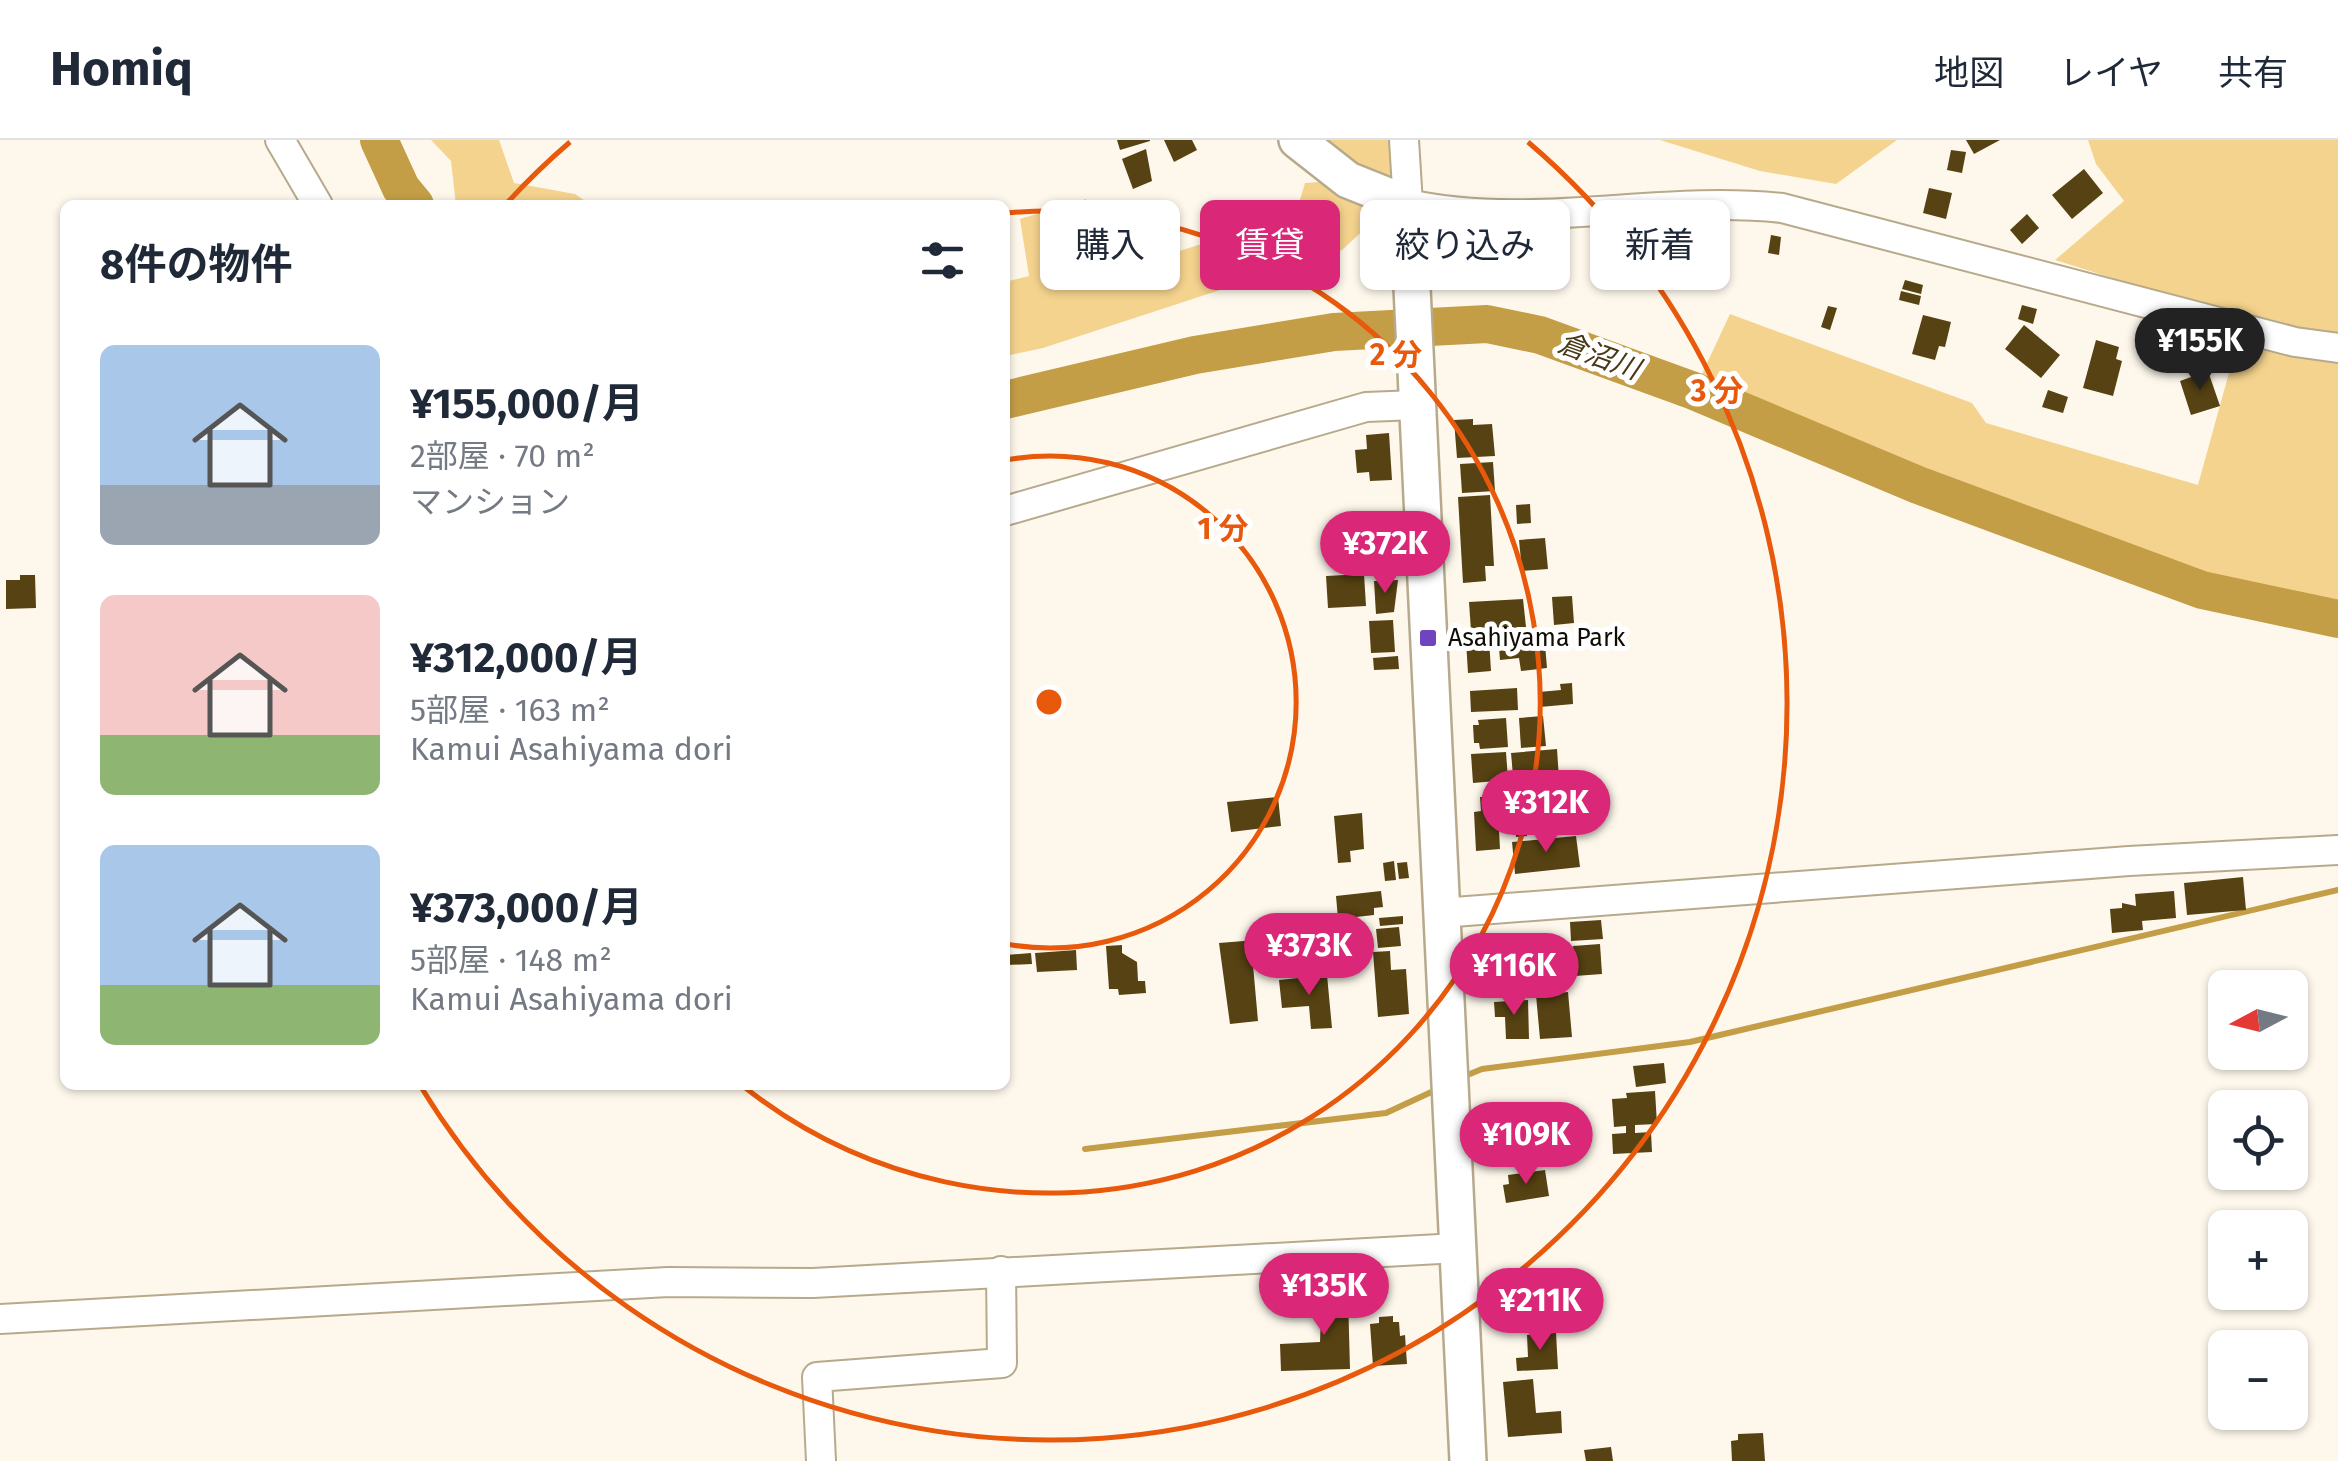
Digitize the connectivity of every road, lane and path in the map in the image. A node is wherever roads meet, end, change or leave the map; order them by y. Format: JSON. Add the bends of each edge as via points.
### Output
{"nodes":[{"id":1,"x":280,"y":140,"type":"edge"},
{"id":2,"x":1297,"y":140,"type":"edge"},
{"id":3,"x":1404,"y":140,"type":"edge"},
{"id":4,"x":315,"y":200,"type":"edge"},
{"id":5,"x":1398,"y":200,"type":"edge"},
{"id":6,"x":1408,"y":200,"type":"edge"},
{"id":7,"x":1570,"y":214,"type":"edge"},
{"id":8,"x":1411,"y":290,"type":"edge"},
{"id":9,"x":2338,"y":348,"type":"edge"},
{"id":10,"x":1416,"y":389,"type":"junction"},
{"id":11,"x":1010,"y":510,"type":"edge"},
{"id":12,"x":2338,"y":850,"type":"edge"},
{"id":13,"x":1441,"y":913,"type":"junction"},
{"id":14,"x":1458,"y":1248,"type":"junction"},
{"id":15,"x":1001,"y":1271,"type":"junction"},
{"id":16,"x":0,"y":1319,"type":"edge"},
{"id":17,"x":821,"y":1461,"type":"edge"},
{"id":18,"x":1468,"y":1461,"type":"edge"}],
"edges":[{"from":1,"to":4,"type":"street"},
{"from":2,"to":5,"type":"main road","via":[[1348,180]]},
{"from":3,"to":6,"type":"street"},
{"from":7,"to":9,"type":"street","via":[[1734,203],[1782,208]]},
{"from":8,"to":10,"type":"main road"},
{"from":10,"to":11,"type":"street"},
{"from":10,"to":13,"type":"main road"},
{"from":12,"to":13,"type":"street"},
{"from":13,"to":14,"type":"main road"},
{"from":14,"to":15,"type":"street"},
{"from":14,"to":18,"type":"main road"},
{"from":15,"to":16,"type":"street"},
{"from":15,"to":17,"type":"street","via":[[1002,1363],[818,1377]]}]}
